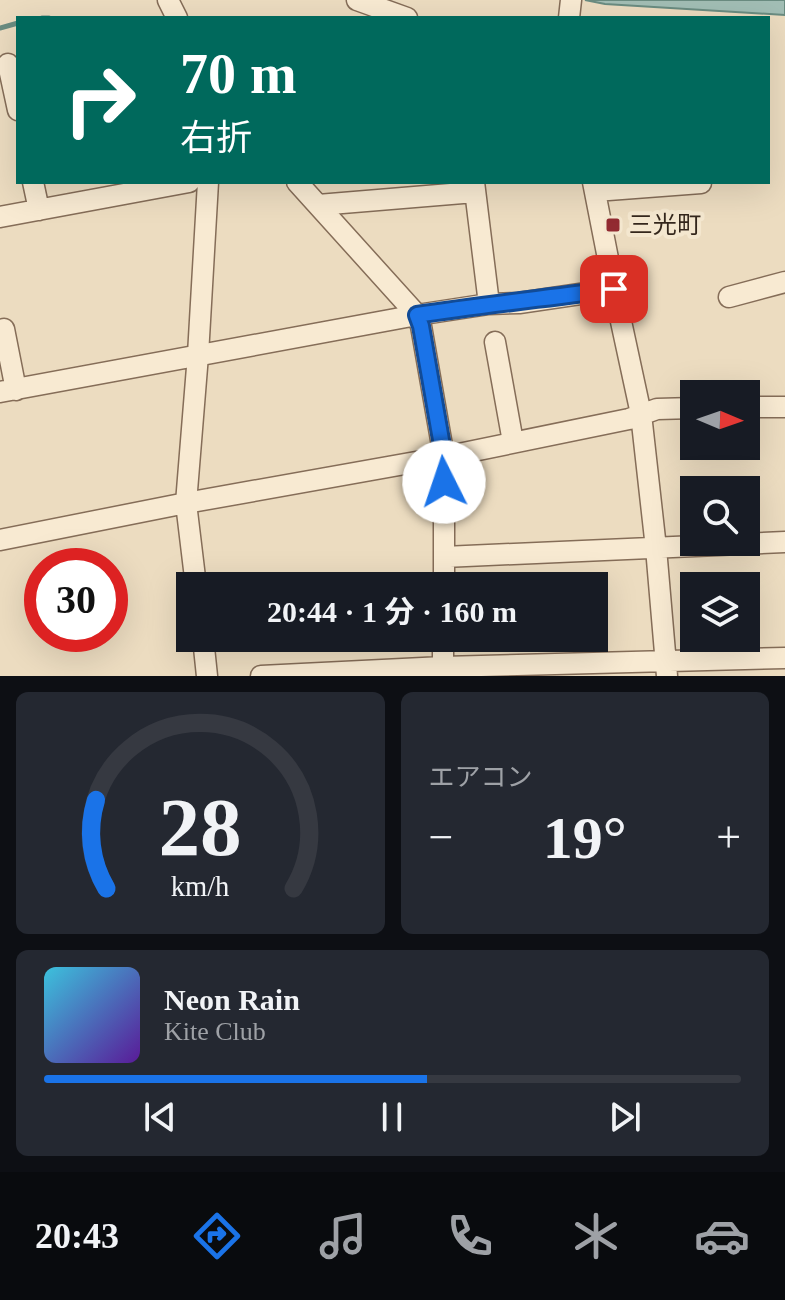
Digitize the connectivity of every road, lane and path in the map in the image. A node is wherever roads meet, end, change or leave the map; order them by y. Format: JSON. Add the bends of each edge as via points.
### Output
{"nodes":[{"id":1,"x":357,"y":0,"type":"edge"},
{"id":2,"x":401,"y":16,"type":"edge"},
{"id":3,"x":8,"y":64,"type":"dead end"},
{"id":4,"x":16,"y":101,"type":"edge"},
{"id":5,"x":33,"y":184,"type":"edge"},
{"id":6,"x":178,"y":184,"type":"edge"},
{"id":7,"x":208,"y":184,"type":"edge"},
{"id":8,"x":299,"y":184,"type":"edge"},
{"id":9,"x":674,"y":184,"type":"edge"},
{"id":10,"x":475,"y":187,"type":"edge"},
{"id":11,"x":594,"y":187,"type":"edge"},
{"id":12,"x":318,"y":205,"type":"junction"},
{"id":13,"x":39,"y":210,"type":"junction"},
{"id":14,"x":0,"y":217,"type":"edge"},
{"id":15,"x":785,"y":282,"type":"edge"},
{"id":16,"x":614,"y":289,"type":"junction"},
{"id":17,"x":729,"y":297,"type":"dead end"},
{"id":18,"x":489,"y":304,"type":"junction"},
{"id":19,"x":417,"y":315,"type":"junction"},
{"id":20,"x":4,"y":329,"type":"dead end"},
{"id":21,"x":495,"y":342,"type":"dead end"},
{"id":22,"x":198,"y":355,"type":"junction"},
{"id":23,"x":8,"y":391,"type":"edge"},
{"id":24,"x":760,"y":407,"type":"edge"},
{"id":25,"x":785,"y":407,"type":"edge"},
{"id":26,"x":680,"y":408,"type":"edge"},
{"id":27,"x":641,"y":414,"type":"junction"},
{"id":28,"x":513,"y":442,"type":"junction"},
{"id":29,"x":444,"y":457,"type":"junction"},
{"id":30,"x":186,"y":503,"type":"junction"},
{"id":31,"x":0,"y":540,"type":"edge"},
{"id":32,"x":785,"y":542,"type":"edge"},
{"id":33,"x":656,"y":548,"type":"junction"},
{"id":34,"x":444,"y":557,"type":"junction"},
{"id":35,"x":194,"y":572,"type":"edge"},
{"id":36,"x":444,"y":572,"type":"edge"},
{"id":37,"x":204,"y":652,"type":"edge"},
{"id":38,"x":785,"y":658,"type":"edge"},
{"id":39,"x":666,"y":668,"type":"edge"},
{"id":40,"x":443,"y":672,"type":"edge"},
{"id":41,"x":207,"y":676,"type":"edge"},
{"id":42,"x":261,"y":676,"type":"edge"}],
"edges":[{"from":1,"to":2,"type":"street"},
{"from":3,"to":4,"type":"street"},
{"from":5,"to":13,"type":"street"},
{"from":6,"to":13,"type":"street"},
{"from":7,"to":22,"type":"street"},
{"from":8,"to":12,"type":"street"},
{"from":9,"to":11,"type":"street"},
{"from":10,"to":12,"type":"street"},
{"from":10,"to":18,"type":"street"},
{"from":11,"to":16,"type":"street"},
{"from":12,"to":19,"type":"street"},
{"from":13,"to":14,"type":"street"},
{"from":15,"to":17,"type":"street"},
{"from":16,"to":18,"type":"street"},
{"from":16,"to":27,"type":"street"},
{"from":18,"to":19,"type":"street"},
{"from":19,"to":22,"type":"street"},
{"from":19,"to":29,"type":"street"},
{"from":20,"to":23,"type":"street"},
{"from":21,"to":28,"type":"street"},
{"from":22,"to":23,"type":"street"},
{"from":22,"to":30,"type":"street"},
{"from":24,"to":25,"type":"street"},
{"from":26,"to":27,"type":"street"},
{"from":27,"to":28,"type":"street"},
{"from":27,"to":33,"type":"street"},
{"from":28,"to":29,"type":"street"},
{"from":29,"to":30,"type":"street"},
{"from":29,"to":34,"type":"street"},
{"from":30,"to":31,"type":"street"},
{"from":30,"to":35,"type":"street"},
{"from":32,"to":33,"type":"street"},
{"from":33,"to":34,"type":"street"},
{"from":33,"to":39,"type":"street"},
{"from":34,"to":36,"type":"street"},
{"from":37,"to":41,"type":"street"},
{"from":38,"to":39,"type":"street"},
{"from":39,"to":40,"type":"street"},
{"from":40,"to":42,"type":"street"}]}
